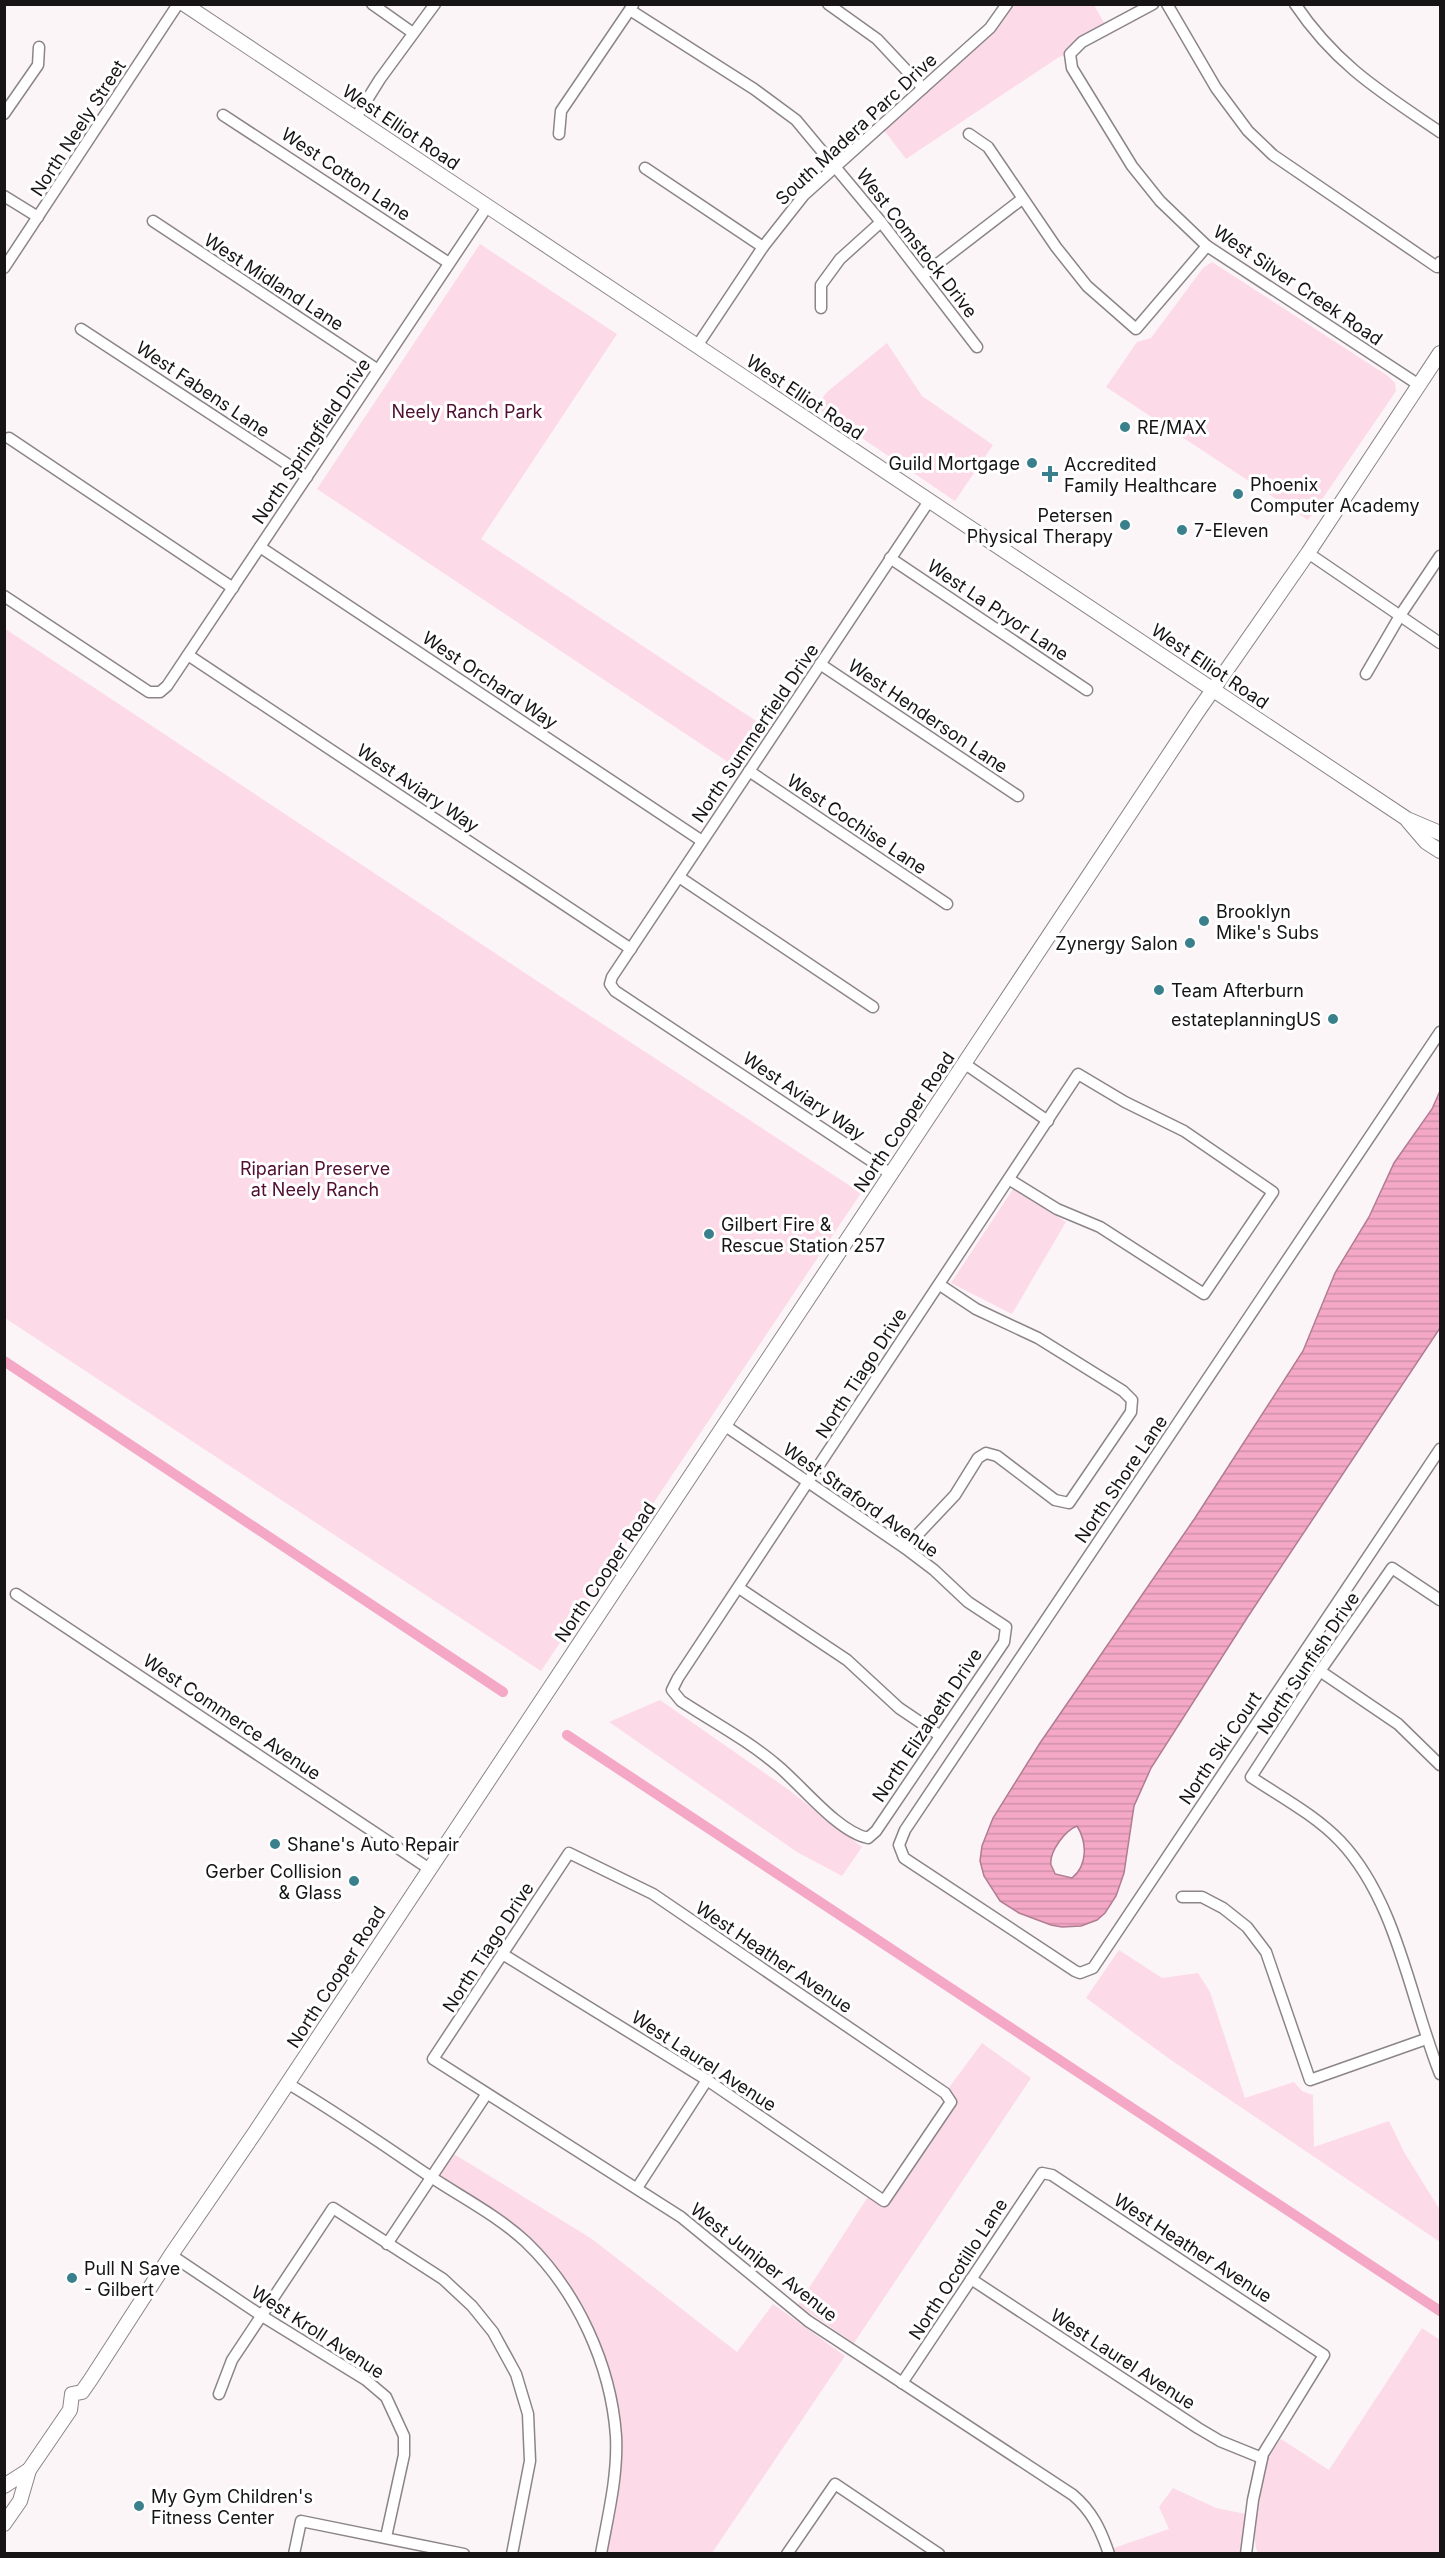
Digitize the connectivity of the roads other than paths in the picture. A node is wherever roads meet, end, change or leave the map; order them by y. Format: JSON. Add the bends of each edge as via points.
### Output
{"nodes":[{"id":1,"x":178,"y":4,"type":"edge"},
{"id":2,"x":184,"y":4,"type":"edge"},
{"id":3,"x":372,"y":4,"type":"edge"},
{"id":4,"x":435,"y":4,"type":"edge"},
{"id":5,"x":828,"y":4,"type":"edge"},
{"id":6,"x":1007,"y":4,"type":"edge"},
{"id":7,"x":1153,"y":4,"type":"edge"},
{"id":8,"x":1167,"y":4,"type":"edge"},
{"id":9,"x":1295,"y":4,"type":"edge"},
{"id":10,"x":631,"y":7,"type":"edge"},
{"id":11,"x":413,"y":33,"type":"junction"},
{"id":12,"x":39,"y":47,"type":"dead end"},
{"id":13,"x":923,"y":88,"type":"junction"},
{"id":14,"x":4,"y":114,"type":"edge"},
{"id":15,"x":223,"y":115,"type":"dead end"},
{"id":16,"x":356,"y":119,"type":"junction"},
{"id":17,"x":1440,"y":132,"type":"edge"},
{"id":18,"x":559,"y":134,"type":"dead end"},
{"id":19,"x":969,"y":134,"type":"dead end"},
{"id":20,"x":836,"y":166,"type":"junction"},
{"id":21,"x":645,"y":168,"type":"dead end"},
{"id":22,"x":4,"y":196,"type":"edge"},
{"id":23,"x":1022,"y":199,"type":"junction"},
{"id":24,"x":487,"y":207,"type":"junction"},
{"id":25,"x":38,"y":218,"type":"junction"},
{"id":26,"x":153,"y":221,"type":"dead end"},
{"id":27,"x":881,"y":222,"type":"junction"},
{"id":28,"x":1207,"y":246,"type":"junction"},
{"id":29,"x":763,"y":247,"type":"junction"},
{"id":30,"x":449,"y":263,"type":"junction"},
{"id":31,"x":1439,"y":264,"type":"edge"},
{"id":32,"x":4,"y":268,"type":"edge"},
{"id":33,"x":923,"y":275,"type":"junction"},
{"id":34,"x":821,"y":308,"type":"dead end"},
{"id":35,"x":81,"y":328,"type":"dead end"},
{"id":36,"x":697,"y":346,"type":"junction"},
{"id":37,"x":977,"y":347,"type":"dead end"},
{"id":38,"x":1440,"y":353,"type":"edge"},
{"id":39,"x":378,"y":370,"type":"junction"},
{"id":40,"x":1419,"y":385,"type":"junction"},
{"id":41,"x":9,"y":438,"type":"dead end"},
{"id":42,"x":307,"y":477,"type":"junction"},
{"id":43,"x":929,"y":501,"type":"junction"},
{"id":44,"x":260,"y":547,"type":"junction"},
{"id":45,"x":1308,"y":553,"type":"junction"},
{"id":46,"x":1440,"y":556,"type":"edge"},
{"id":47,"x":890,"y":558,"type":"junction"},
{"id":48,"x":233,"y":588,"type":"junction"},
{"id":49,"x":4,"y":596,"type":"edge"},
{"id":50,"x":1401,"y":614,"type":"junction"},
{"id":51,"x":1440,"y":643,"type":"edge"},
{"id":52,"x":188,"y":655,"type":"junction"},
{"id":53,"x":820,"y":664,"type":"junction"},
{"id":54,"x":1366,"y":674,"type":"dead end"},
{"id":55,"x":1213,"y":689,"type":"junction"},
{"id":56,"x":1087,"y":690,"type":"dead end"},
{"id":57,"x":749,"y":771,"type":"junction"},
{"id":58,"x":1018,"y":796,"type":"dead end"},
{"id":59,"x":1407,"y":819,"type":"junction"},
{"id":60,"x":1440,"y":832,"type":"edge"},
{"id":61,"x":702,"y":841,"type":"junction"},
{"id":62,"x":1440,"y":851,"type":"edge"},
{"id":63,"x":679,"y":877,"type":"junction"},
{"id":64,"x":947,"y":903,"type":"dead end"},
{"id":65,"x":631,"y":949,"type":"junction"},
{"id":66,"x":610,"y":984,"type":"joint"},
{"id":67,"x":873,"y":1007,"type":"dead end"},
{"id":68,"x":1440,"y":1032,"type":"edge"},
{"id":69,"x":965,"y":1064,"type":"junction"},
{"id":70,"x":1048,"y":1121,"type":"junction"},
{"id":71,"x":891,"y":1174,"type":"junction"},
{"id":72,"x":1010,"y":1180,"type":"junction"},
{"id":73,"x":940,"y":1285,"type":"junction"},
{"id":74,"x":724,"y":1425,"type":"junction"},
{"id":75,"x":1440,"y":1449,"type":"edge"},
{"id":76,"x":808,"y":1483,"type":"junction"},
{"id":77,"x":905,"y":1548,"type":"junction"},
{"id":78,"x":739,"y":1588,"type":"junction"},
{"id":79,"x":16,"y":1594,"type":"dead end"},
{"id":80,"x":1440,"y":1600,"type":"edge"},
{"id":81,"x":1006,"y":1627,"type":"joint"},
{"id":82,"x":1320,"y":1671,"type":"junction"},
{"id":83,"x":939,"y":1735,"type":"junction"},
{"id":84,"x":1440,"y":1765,"type":"edge"},
{"id":85,"x":868,"y":1838,"type":"joint"},
{"id":86,"x":569,"y":1853,"type":"joint"},
{"id":87,"x":428,"y":1868,"type":"junction"},
{"id":88,"x":1182,"y":1897,"type":"dead end"},
{"id":89,"x":994,"y":1918,"type":"joint"},
{"id":90,"x":504,"y":1955,"type":"junction"},
{"id":91,"x":1426,"y":2039,"type":"junction"},
{"id":92,"x":433,"y":2059,"type":"joint"},
{"id":93,"x":1440,"y":2074,"type":"edge"},
{"id":94,"x":707,"y":2080,"type":"junction"},
{"id":95,"x":287,"y":2083,"type":"junction"},
{"id":96,"x":486,"y":2095,"type":"junction"},
{"id":97,"x":1042,"y":2173,"type":"joint"},
{"id":98,"x":432,"y":2177,"type":"junction"},
{"id":99,"x":637,"y":2188,"type":"junction"},
{"id":100,"x":884,"y":2201,"type":"joint"},
{"id":101,"x":387,"y":2244,"type":"junction"},
{"id":102,"x":171,"y":2255,"type":"junction"},
{"id":103,"x":971,"y":2279,"type":"junction"},
{"id":104,"x":262,"y":2316,"type":"junction"},
{"id":105,"x":903,"y":2383,"type":"junction"},
{"id":106,"x":219,"y":2394,"type":"dead end"},
{"id":107,"x":1262,"y":2458,"type":"junction"},
{"id":108,"x":29,"y":2470,"type":"junction"},
{"id":109,"x":4,"y":2486,"type":"edge"},
{"id":110,"x":4,"y":2524,"type":"edge"},
{"id":111,"x":386,"y":2537,"type":"junction"},
{"id":112,"x":294,"y":2553,"type":"edge"},
{"id":113,"x":464,"y":2553,"type":"edge"},
{"id":114,"x":512,"y":2553,"type":"edge"},
{"id":115,"x":601,"y":2553,"type":"edge"},
{"id":116,"x":787,"y":2553,"type":"edge"},
{"id":117,"x":939,"y":2553,"type":"edge"},
{"id":118,"x":1109,"y":2553,"type":"edge"},
{"id":119,"x":1246,"y":2553,"type":"edge"}],
"edges":[{"from":1,"to":25,"type":"street","name":"North Neely Street"},
{"from":2,"to":16,"type":"main road","name":"West Elliot Road"},
{"from":3,"to":11,"type":"street"},
{"from":4,"to":11,"type":"street"},
{"from":5,"to":13,"type":"street","via":[[877,39]]},
{"from":6,"to":13,"type":"street","name":"South Madera Parc Drive","via":[[990,28]]},
{"from":7,"to":28,"type":"street","name":"West Silver Creek Road","via":[[1082,42],[1070,54],[1072,68],[1132,166],[1160,201]]},
{"from":8,"to":31,"type":"street","via":[[1216,88],[1248,131],[1273,155]]},
{"from":9,"to":17,"type":"street","via":[[1315,34],[1343,62]]},
{"from":10,"to":18,"type":"street","via":[[561,111]]},
{"from":10,"to":20,"type":"street","name":"West Comstock Drive","via":[[796,120]]},
{"from":11,"to":16,"type":"street"},
{"from":12,"to":14,"type":"street","via":[[38,65]]},
{"from":13,"to":20,"type":"street","name":"South Madera Parc Drive"},
{"from":15,"to":30,"type":"street","name":"West Cotton Lane"},
{"from":16,"to":24,"type":"main road","name":"West Elliot Road"},
{"from":19,"to":23,"type":"street","via":[[988,147]]},
{"from":20,"to":27,"type":"street","name":"West Comstock Drive"},
{"from":20,"to":29,"type":"street","name":"South Madera Parc Drive","via":[[804,195]]},
{"from":21,"to":29,"type":"street"},
{"from":22,"to":25,"type":"street"},
{"from":23,"to":28,"type":"street","via":[[1087,286],[1136,329]]},
{"from":23,"to":33,"type":"street"},
{"from":24,"to":30,"type":"street","name":"North Springfield Drive"},
{"from":24,"to":36,"type":"main road","name":"West Elliot Road"},
{"from":25,"to":32,"type":"street","name":"North Neely Street"},
{"from":26,"to":39,"type":"street","name":"West Midland Lane"},
{"from":27,"to":33,"type":"street","name":"West Comstock Drive"},
{"from":27,"to":34,"type":"street","via":[[840,259],[821,285]]},
{"from":28,"to":40,"type":"street","name":"West Silver Creek Road"},
{"from":29,"to":36,"type":"street","name":"South Madera Parc Drive"},
{"from":30,"to":39,"type":"street","name":"North Springfield Drive"},
{"from":33,"to":37,"type":"street","name":"West Comstock Drive"},
{"from":35,"to":42,"type":"street","name":"West Fabens Lane"},
{"from":36,"to":43,"type":"main road","name":"West Elliot Road"},
{"from":38,"to":40,"type":"main road","name":"North Cooper Road"},
{"from":39,"to":42,"type":"street","name":"North Springfield Drive"},
{"from":40,"to":45,"type":"main road","name":"North Cooper Road"},
{"from":41,"to":48,"type":"street"},
{"from":42,"to":44,"type":"street","name":"North Springfield Drive"},
{"from":43,"to":47,"type":"street","name":"North Summerfield Drive"},
{"from":43,"to":55,"type":"main road","name":"West Elliot Road"},
{"from":44,"to":48,"type":"street","name":"North Springfield Drive"},
{"from":44,"to":61,"type":"street","name":"West Orchard Way"},
{"from":45,"to":50,"type":"street"},
{"from":45,"to":55,"type":"main road","name":"North Cooper Road"},
{"from":46,"to":50,"type":"street"},
{"from":47,"to":53,"type":"street","name":"North Summerfield Drive"},
{"from":47,"to":56,"type":"street","name":"West La Pryor Lane"},
{"from":48,"to":52,"type":"street","name":"North Springfield Drive"},
{"from":49,"to":52,"type":"street","name":"North Springfield Drive","via":[[149,692],[159,692],[167,686]]},
{"from":50,"to":51,"type":"street"},
{"from":50,"to":54,"type":"street"},
{"from":52,"to":65,"type":"street","name":"West Aviary Way"},
{"from":53,"to":57,"type":"street","name":"North Summerfield Drive"},
{"from":53,"to":58,"type":"street","name":"West Henderson Lane"},
{"from":55,"to":59,"type":"main road","name":"West Elliot Road"},
{"from":55,"to":69,"type":"main road","name":"North Cooper Road"},
{"from":57,"to":61,"type":"street","name":"North Summerfield Drive"},
{"from":57,"to":64,"type":"street","name":"West Cochise Lane"},
{"from":59,"to":60,"type":"main road","name":"West Elliot Road"},
{"from":59,"to":62,"type":"main road","name":"West Elliot Road","via":[[1426,842]]},
{"from":61,"to":63,"type":"street","name":"North Summerfield Drive"},
{"from":63,"to":65,"type":"street","name":"North Summerfield Drive"},
{"from":63,"to":67,"type":"street"},
{"from":65,"to":66,"type":"street","name":"North Summerfield Drive"},
{"from":66,"to":71,"type":"street","name":"West Aviary Way"},
{"from":68,"to":89,"type":"street","name":"North Shore Lane","via":[[905,1830],[899,1845],[904,1858]]},
{"from":69,"to":70,"type":"street"},
{"from":69,"to":71,"type":"main road","name":"North Cooper Road"},
{"from":70,"to":72,"type":"street","name":"North Tiago Drive"},
{"from":70,"to":72,"type":"street","name":"North Tiago Drive","via":[[1078,1074],[1184,1131],[1273,1192],[1204,1294],[1100,1227],[1057,1209]]},
{"from":71,"to":74,"type":"main road","name":"North Cooper Road"},
{"from":72,"to":73,"type":"street","name":"North Tiago Drive"},
{"from":73,"to":76,"type":"street","name":"North Tiago Drive"},
{"from":73,"to":77,"type":"street","via":[[976,1309],[1038,1338],[1123,1391],[1132,1400],[1131,1412],[1069,1503],[1055,1500],[997,1456],[986,1453],[978,1458],[955,1496]]},
{"from":74,"to":76,"type":"street","name":"West Straford Avenue"},
{"from":74,"to":87,"type":"main road","name":"North Cooper Road"},
{"from":75,"to":89,"type":"street","name":"North Ski Court","via":[[1093,1968],[1075,1971]]},
{"from":76,"to":77,"type":"street","name":"West Straford Avenue"},
{"from":76,"to":78,"type":"street","name":"North Tiago Drive"},
{"from":77,"to":81,"type":"street","name":"West Straford Avenue","via":[[968,1602]]},
{"from":78,"to":83,"type":"street","via":[[847,1660],[899,1708]]},
{"from":78,"to":85,"type":"street","name":"North Tiago Drive","via":[[672,1690],[681,1701],[777,1765],[826,1811]]},
{"from":79,"to":87,"type":"street","name":"West Commerce Avenue"},
{"from":80,"to":82,"type":"street","name":"North Sunfish Drive","via":[[1392,1568]]},
{"from":81,"to":83,"type":"street","name":"North Elizabeth Drive","via":[[1004,1642]]},
{"from":82,"to":84,"type":"street","via":[[1398,1724]]},
{"from":82,"to":91,"type":"street","name":"North Sunfish Drive","via":[[1251,1777],[1340,1841],[1365,1873],[1393,1931]]},
{"from":83,"to":85,"type":"street","name":"North Elizabeth Drive"},
{"from":86,"to":90,"type":"street","name":"North Tiago Drive"},
{"from":86,"to":100,"type":"street","name":"West Heather Avenue","via":[[653,1894],[945,2093],[951,2102]]},
{"from":87,"to":95,"type":"main road","name":"North Cooper Road"},
{"from":88,"to":91,"type":"street","via":[[1202,1897],[1223,1908],[1247,1927],[1266,1952],[1310,2080]]},
{"from":90,"to":92,"type":"street","name":"North Tiago Drive"},
{"from":90,"to":94,"type":"street","name":"West Laurel Avenue"},
{"from":91,"to":93,"type":"street"},
{"from":92,"to":96,"type":"street","name":"West Juniper Avenue"},
{"from":94,"to":99,"type":"street"},
{"from":94,"to":100,"type":"street","name":"West Laurel Avenue"},
{"from":95,"to":98,"type":"street"},
{"from":95,"to":102,"type":"main road","name":"North Cooper Road"},
{"from":96,"to":98,"type":"street"},
{"from":96,"to":99,"type":"street","name":"West Juniper Avenue"},
{"from":97,"to":103,"type":"street","name":"North Ocotillo Lane"},
{"from":97,"to":107,"type":"street","name":"West Heather Avenue","via":[[1052,2175],[1324,2355]]},
{"from":98,"to":101,"type":"street"},
{"from":98,"to":115,"type":"street","via":[[525,2241],[554,2272],[599,2357],[616,2436],[615,2480]]},
{"from":99,"to":105,"type":"street","name":"West Juniper Avenue","via":[[681,2217],[797,2313]]},
{"from":101,"to":104,"type":"street","via":[[333,2208]]},
{"from":101,"to":114,"type":"street","via":[[443,2279],[472,2306],[493,2332],[516,2374],[528,2414],[530,2461]]},
{"from":102,"to":104,"type":"street","name":"West Kroll Avenue"},
{"from":102,"to":108,"type":"main road","name":"North Cooper Road","via":[[82,2392],[72,2394],[70,2410]]},
{"from":103,"to":105,"type":"street","name":"North Ocotillo Lane"},
{"from":103,"to":107,"type":"street","name":"West Laurel Avenue","via":[[1220,2441]]},
{"from":104,"to":106,"type":"street","via":[[232,2360]]},
{"from":104,"to":111,"type":"street","name":"West Kroll Avenue","via":[[366,2380],[386,2397],[404,2436],[404,2455]]},
{"from":105,"to":118,"type":"street","name":"West Juniper Avenue","via":[[1086,2506]]},
{"from":107,"to":119,"type":"street"},
{"from":108,"to":109,"type":"main road","name":"North Cooper Road"},
{"from":108,"to":110,"type":"main road","name":"North Cooper Road","via":[[20,2501]]},
{"from":111,"to":112,"type":"street","via":[[301,2521]]},
{"from":111,"to":113,"type":"street"},
{"from":116,"to":117,"type":"street","via":[[835,2484]]}]}
